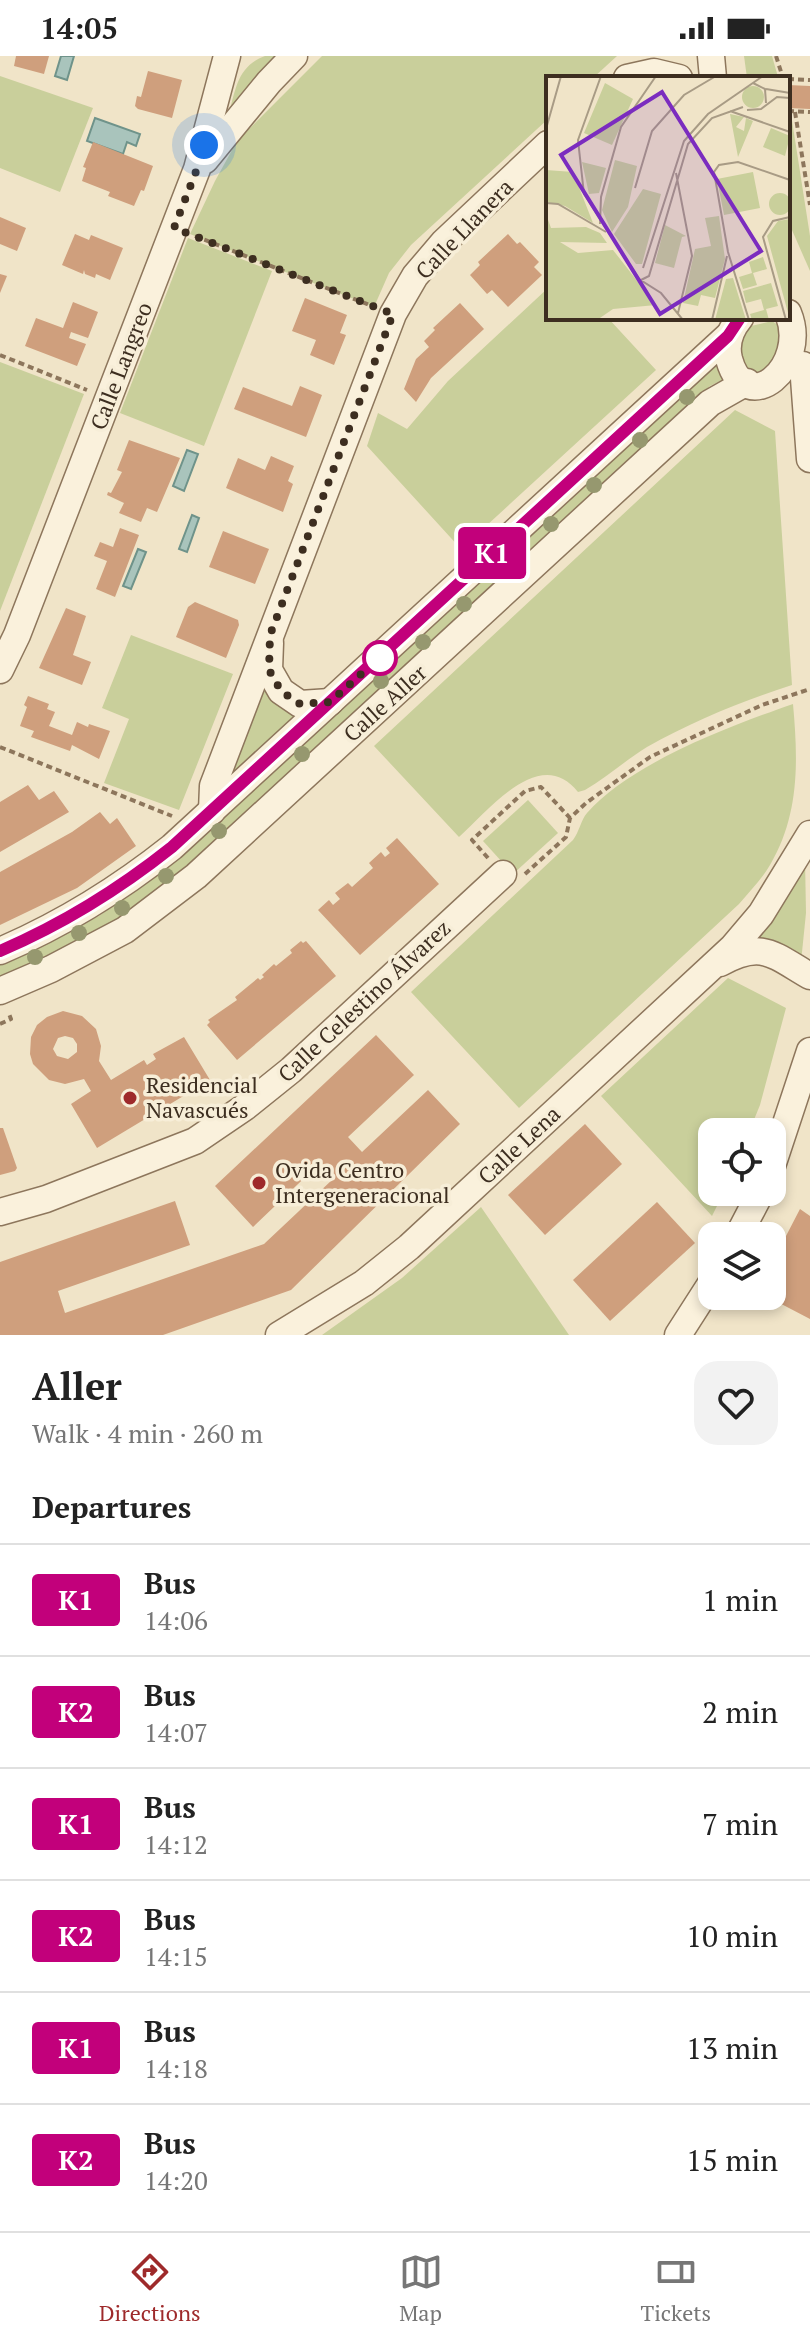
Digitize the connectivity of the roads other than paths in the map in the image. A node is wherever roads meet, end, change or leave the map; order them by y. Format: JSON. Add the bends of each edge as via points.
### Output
{"nodes":[{"id":1,"x":246,"y":56,"type":"edge"},
{"id":2,"x":294,"y":56,"type":"edge"},
{"id":3,"x":645,"y":56,"type":"edge"},
{"id":4,"x":711,"y":56,"type":"edge"},
{"id":5,"x":225,"y":64,"type":"edge"},
{"id":6,"x":621,"y":76,"type":"edge"},
{"id":7,"x":636,"y":76,"type":"edge"},
{"id":8,"x":671,"y":76,"type":"edge"},
{"id":9,"x":713,"y":76,"type":"edge"},
{"id":10,"x":546,"y":146,"type":"edge"},
{"id":11,"x":197,"y":169,"type":"junction"},
{"id":12,"x":793,"y":318,"type":"edge"},
{"id":13,"x":734,"y":327,"type":"edge"},
{"id":14,"x":803,"y":365,"type":"junction"},
{"id":15,"x":747,"y":382,"type":"junction"},
{"id":16,"x":774,"y":386,"type":"junction"},
{"id":17,"x":808,"y":425,"type":"junction"},
{"id":18,"x":810,"y":459,"type":"edge"},
{"id":19,"x":270,"y":635,"type":"junction"},
{"id":20,"x":0,"y":670,"type":"edge"},
{"id":21,"x":330,"y":702,"type":"junction"},
{"id":22,"x":212,"y":811,"type":"junction"},
{"id":23,"x":810,"y":834,"type":"edge"},
{"id":24,"x":503,"y":874,"type":"road end"},
{"id":25,"x":0,"y":951,"type":"edge"},
{"id":26,"x":710,"y":968,"type":"junction"},
{"id":27,"x":810,"y":976,"type":"edge"},
{"id":28,"x":0,"y":991,"type":"edge"},
{"id":29,"x":810,"y":1051,"type":"edge"},
{"id":30,"x":786,"y":1124,"type":"edge"},
{"id":31,"x":0,"y":1212,"type":"edge"},
{"id":32,"x":698,"y":1304,"type":"edge"},
{"id":33,"x":279,"y":1335,"type":"edge"},
{"id":34,"x":678,"y":1335,"type":"edge"}],
"edges":[{"from":1,"to":5,"type":"street"},
{"from":2,"to":11,"type":"street"},
{"from":3,"to":6,"type":"street"},
{"from":4,"to":9,"type":"street"},
{"from":5,"to":11,"type":"street","name":"Calle Langreo"},
{"from":7,"to":8,"type":"street"},
{"from":10,"to":19,"type":"street","name":"Calle Llanera","via":[[444,242],[415,276],[393,314]]},
{"from":11,"to":20,"type":"street","name":"Calle Langreo"},
{"from":12,"to":14,"type":"street","via":[[806,337]]},
{"from":13,"to":15,"type":"street","via":[[727,350],[730,364]]},
{"from":13,"to":21,"type":"street","name":"Calle Aller"},
{"from":14,"to":16,"type":"street","via":[[791,379]]},
{"from":14,"to":17,"type":"street"},
{"from":15,"to":16,"type":"street"},
{"from":15,"to":28,"type":"street","name":"Calle Aller","via":[[710,403],[196,876],[125,930]]},
{"from":16,"to":17,"type":"street"},
{"from":17,"to":18,"type":"street"},
{"from":19,"to":21,"type":"street","name":"Calle Llanera","via":[[269,670],[281,691],[300,704]]},
{"from":19,"to":22,"type":"street","name":"Calle Llanera","via":[[213,786]]},
{"from":21,"to":22,"type":"street","name":"Calle Aller"},
{"from":22,"to":25,"type":"street","name":"Calle Aller","via":[[100,901]]},
{"from":23,"to":26,"type":"street","name":"Calle Lena","via":[[761,914]]},
{"from":24,"to":31,"type":"street","name":"Calle Celestino Álvarez","via":[[291,1070],[195,1141]]},
{"from":26,"to":27,"type":"street","name":"Calle Lena","via":[[742,951],[754,951]]},
{"from":26,"to":33,"type":"street","name":"Calle Lena","via":[[409,1247],[353,1290]]},
{"from":29,"to":30,"type":"street"},
{"from":32,"to":34,"type":"street"}]}
